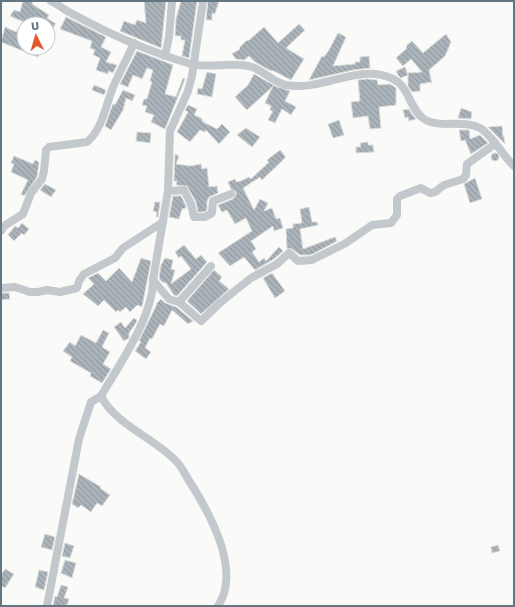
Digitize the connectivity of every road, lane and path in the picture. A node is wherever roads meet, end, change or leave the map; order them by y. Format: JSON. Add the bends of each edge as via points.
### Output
{"nodes":[{"id":1,"x":51,"y":1,"type":"edge"},
{"id":2,"x":172,"y":1,"type":"edge"},
{"id":3,"x":203,"y":1,"type":"edge"},
{"id":4,"x":134,"y":43,"type":"junction"},
{"id":5,"x":165,"y":56,"type":"junction"},
{"id":6,"x":194,"y":65,"type":"junction"},
{"id":7,"x":495,"y":144,"type":"junction"},
{"id":8,"x":514,"y":166,"type":"edge"},
{"id":9,"x":168,"y":190,"type":"junction"},
{"id":10,"x":230,"y":194,"type":"dead end"},
{"id":11,"x":163,"y":222,"type":"junction"},
{"id":12,"x":1,"y":231,"type":"edge"},
{"id":13,"x":211,"y":266,"type":"dead end"},
{"id":14,"x":153,"y":280,"type":"junction"},
{"id":15,"x":1,"y":288,"type":"edge"},
{"id":16,"x":179,"y":302,"type":"junction"},
{"id":17,"x":101,"y":396,"type":"junction"},
{"id":18,"x":47,"y":606,"type":"edge"},
{"id":19,"x":218,"y":606,"type":"edge"}],
"edges":[{"from":1,"to":4,"type":"street","via":[[68,12]]},
{"from":2,"to":5,"type":"street"},
{"from":3,"to":6,"type":"street"},
{"from":4,"to":5,"type":"street"},
{"from":4,"to":12,"type":"street","via":[[92,138],[87,142],[49,147],[46,150],[42,179],[31,193],[23,214],[4,226]]},
{"from":5,"to":6,"type":"street"},
{"from":6,"to":7,"type":"street","via":[[251,67],[286,85],[298,86],[322,84],[372,73],[394,79],[425,120],[475,126],[486,133]]},
{"from":6,"to":9,"type":"street","via":[[188,91],[170,131]]},
{"from":7,"to":8,"type":"street"},
{"from":7,"to":16,"type":"street","via":[[467,164],[466,176],[463,178],[444,185],[435,192],[430,193],[422,188],[400,196],[397,199],[397,215],[391,223],[372,225],[346,243],[312,260],[298,261],[289,253],[286,254],[277,264],[251,278],[201,321]]},
{"from":9,"to":10,"type":"street","via":[[184,190],[194,217],[209,215],[212,213],[214,202]]},
{"from":9,"to":11,"type":"street"},
{"from":11,"to":14,"type":"street"},
{"from":11,"to":15,"type":"street","via":[[123,248],[114,258],[84,274],[77,288],[60,292],[30,292],[15,287]]},
{"from":13,"to":16,"type":"street"},
{"from":14,"to":16,"type":"street","via":[[169,299]]},
{"from":14,"to":17,"type":"street","via":[[153,294],[148,309]]},
{"from":17,"to":18,"type":"street","via":[[91,402],[82,427]]},
{"from":17,"to":19,"type":"street","via":[[116,416],[175,459],[201,499],[214,526],[224,559],[225,586],[223,600]]}]}
